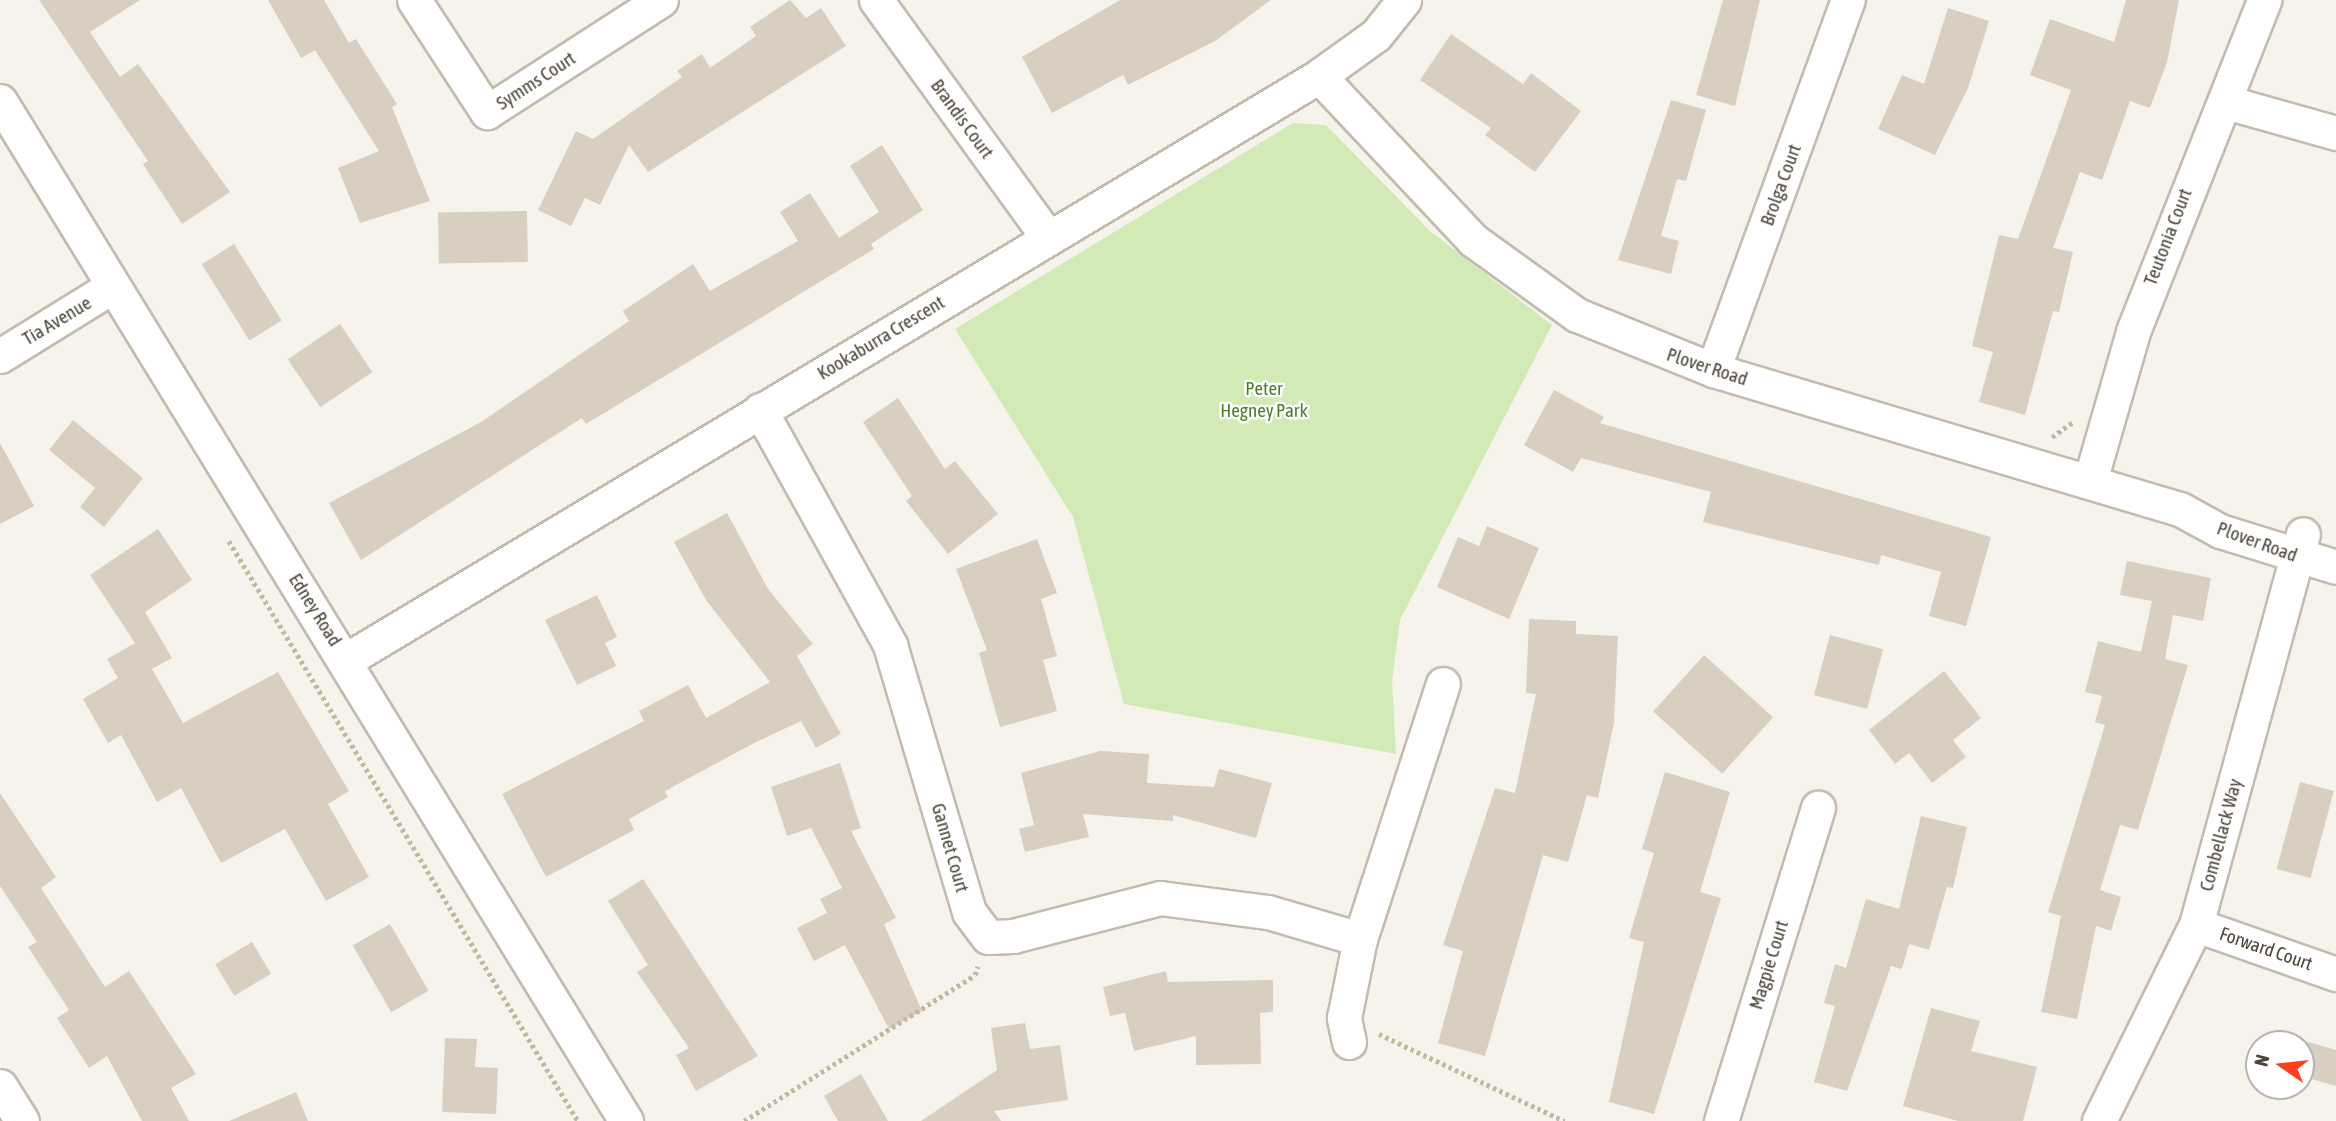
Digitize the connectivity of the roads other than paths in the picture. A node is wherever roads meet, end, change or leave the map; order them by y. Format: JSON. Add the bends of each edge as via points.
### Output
{"nodes":[{"id":1,"x":414,"y":0,"type":"edge"},
{"id":2,"x":661,"y":0,"type":"edge"},
{"id":3,"x":877,"y":0,"type":"edge"},
{"id":4,"x":1404,"y":0,"type":"edge"},
{"id":5,"x":1848,"y":0,"type":"edge"},
{"id":6,"x":2264,"y":0,"type":"edge"},
{"id":7,"x":1319,"y":76,"type":"junction"},
{"id":8,"x":0,"y":101,"type":"edge"},
{"id":9,"x":2226,"y":102,"type":"junction"},
{"id":10,"x":2336,"y":133,"type":"edge"},
{"id":11,"x":1048,"y":239,"type":"junction"},
{"id":12,"x":113,"y":286,"type":"junction"},
{"id":13,"x":0,"y":356,"type":"edge"},
{"id":14,"x":1713,"y":370,"type":"junction"},
{"id":15,"x":760,"y":410,"type":"junction"},
{"id":16,"x":2090,"y":481,"type":"junction"},
{"id":17,"x":2299,"y":545,"type":"junction"},
{"id":18,"x":2336,"y":545,"type":"edge"},
{"id":19,"x":2336,"y":567,"type":"edge"},
{"id":20,"x":346,"y":660,"type":"junction"},
{"id":21,"x":1443,"y":684,"type":"dead end"},
{"id":22,"x":1818,"y":808,"type":"dead end"},
{"id":23,"x":2196,"y":925,"type":"junction"},
{"id":24,"x":1360,"y":939,"type":"junction"},
{"id":25,"x":2336,"y":974,"type":"edge"},
{"id":26,"x":1346,"y":1030,"type":"road end"},
{"id":27,"x":0,"y":1086,"type":"edge"},
{"id":28,"x":22,"y":1121,"type":"edge"},
{"id":29,"x":626,"y":1121,"type":"edge"},
{"id":30,"x":1721,"y":1121,"type":"edge"},
{"id":31,"x":2099,"y":1121,"type":"edge"}],
"edges":[{"from":1,"to":2,"type":"street","name":"Symms Court","via":[[487,112]]},
{"from":3,"to":11,"type":"street","name":"Brandis Court"},
{"from":4,"to":7,"type":"street","name":"Kookaburra Crescent","via":[[1376,35]]},
{"from":5,"to":14,"type":"street","name":"Brolga Court"},
{"from":6,"to":9,"type":"street","name":"Teutonia Court"},
{"from":7,"to":11,"type":"street","name":"Kookaburra Crescent"},
{"from":7,"to":14,"type":"street","name":"Plover Road","via":[[1473,240],[1577,314]]},
{"from":8,"to":12,"type":"street","name":"Edney Road"},
{"from":9,"to":10,"type":"street"},
{"from":9,"to":16,"type":"street","name":"Teutonia Court","via":[[2197,159],[2134,329]]},
{"from":11,"to":15,"type":"street","name":"Kookaburra Crescent"},
{"from":12,"to":13,"type":"street","name":"Tia Avenue"},
{"from":12,"to":20,"type":"street","name":"Edney Road"},
{"from":14,"to":16,"type":"street","name":"Plover Road"},
{"from":15,"to":20,"type":"street","name":"Kookaburra Crescent"},
{"from":15,"to":24,"type":"street","name":"Gannet Court","via":[[890,645],[969,912],[988,937],[1013,936],[1160,898],[1268,912]]},
{"from":16,"to":17,"type":"street","name":"Plover Road"},
{"from":17,"to":18,"type":"street","name":"Plover Road"},
{"from":17,"to":19,"type":"street","name":"Plover Road"},
{"from":17,"to":23,"type":"street","name":"Combellack Way"},
{"from":20,"to":29,"type":"street","name":"Edney Road"},
{"from":21,"to":24,"type":"street"},
{"from":22,"to":30,"type":"street","name":"Magpie Court"},
{"from":23,"to":25,"type":"street","name":"Forward Court"},
{"from":23,"to":31,"type":"street","name":"Combellack Way"},
{"from":24,"to":26,"type":"street"},
{"from":27,"to":28,"type":"street"}]}
